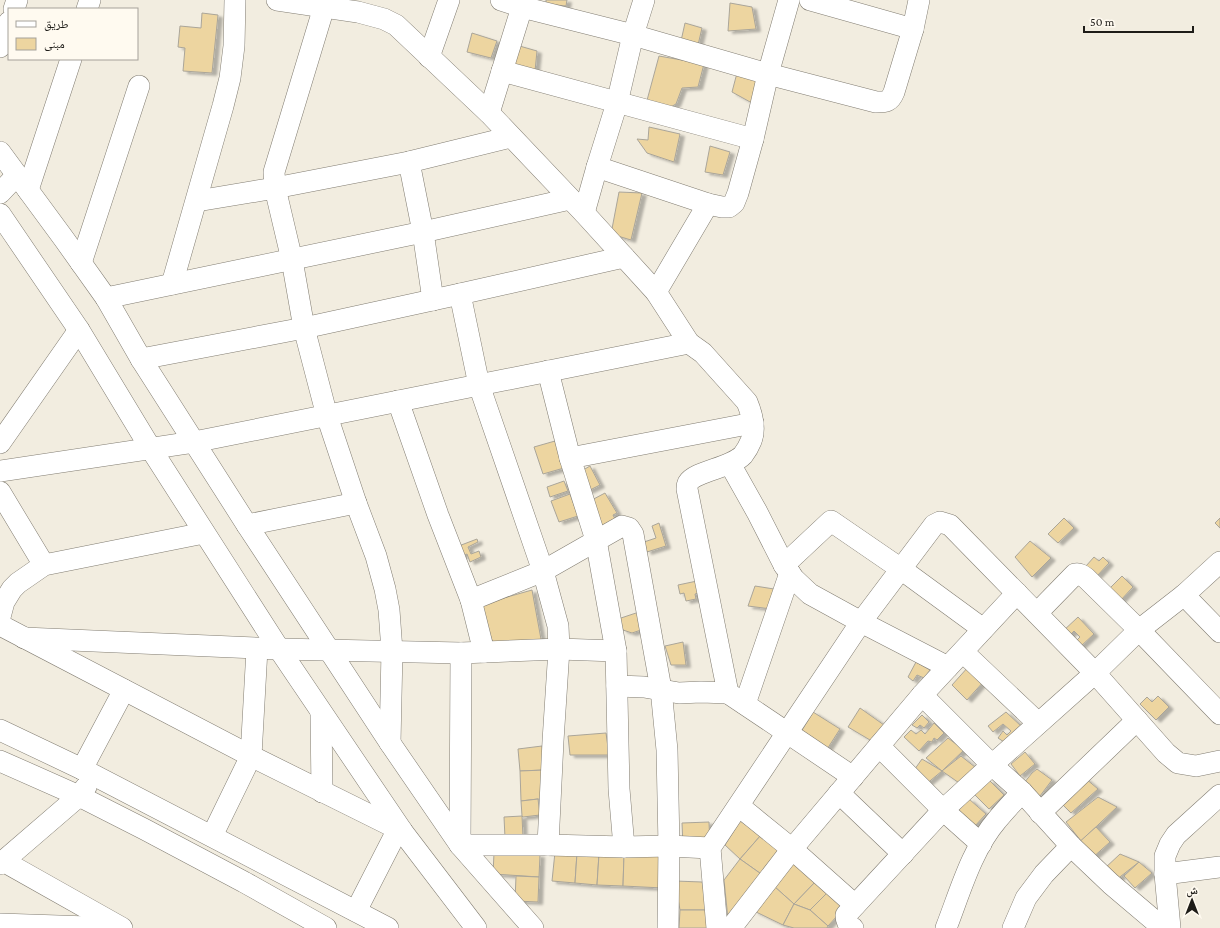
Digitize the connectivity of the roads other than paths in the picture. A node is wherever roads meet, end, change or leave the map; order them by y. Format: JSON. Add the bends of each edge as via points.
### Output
{"nodes":[{"id":1,"x":235,"y":0,"type":"edge"},
{"id":2,"x":277,"y":0,"type":"edge"},
{"id":3,"x":449,"y":0,"type":"edge"},
{"id":4,"x":501,"y":0,"type":"edge"},
{"id":5,"x":644,"y":0,"type":"edge"},
{"id":6,"x":788,"y":0,"type":"edge"},
{"id":7,"x":810,"y":0,"type":"edge"},
{"id":8,"x":919,"y":0,"type":"edge"},
{"id":9,"x":360,"y":6,"type":"edge"},
{"id":10,"x":324,"y":7,"type":"junction"},
{"id":11,"x":522,"y":7,"type":"junction"},
{"id":12,"x":8,"y":25,"type":"edge"},
{"id":13,"x":913,"y":29,"type":"junction"},
{"id":14,"x":634,"y":35,"type":"junction"},
{"id":15,"x":0,"y":47,"type":"edge"},
{"id":16,"x":429,"y":57,"type":"junction"},
{"id":17,"x":71,"y":60,"type":"edge"},
{"id":18,"x":502,"y":71,"type":"junction"},
{"id":19,"x":768,"y":74,"type":"junction"},
{"id":20,"x":139,"y":86,"type":"dead end"},
{"id":21,"x":617,"y":103,"type":"junction"},
{"id":22,"x":489,"y":113,"type":"junction"},
{"id":23,"x":511,"y":137,"type":"junction"},
{"id":24,"x":753,"y":139,"type":"junction"},
{"id":25,"x":0,"y":152,"type":"edge"},
{"id":26,"x":408,"y":162,"type":"junction"},
{"id":27,"x":597,"y":167,"type":"junction"},
{"id":28,"x":23,"y":182,"type":"junction"},
{"id":29,"x":276,"y":188,"type":"junction"},
{"id":30,"x":0,"y":193,"type":"edge"},
{"id":31,"x":197,"y":202,"type":"junction"},
{"id":32,"x":708,"y":204,"type":"junction"},
{"id":33,"x":577,"y":206,"type":"junction"},
{"id":34,"x":0,"y":214,"type":"edge"},
{"id":35,"x":423,"y":232,"type":"junction"},
{"id":36,"x":624,"y":257,"type":"junction"},
{"id":37,"x":292,"y":260,"type":"junction"},
{"id":38,"x":81,"y":263,"type":"junction"},
{"id":39,"x":172,"y":284,"type":"junction"},
{"id":40,"x":656,"y":292,"type":"junction"},
{"id":41,"x":460,"y":294,"type":"junction"},
{"id":42,"x":106,"y":298,"type":"junction"},
{"id":43,"x":433,"y":300,"type":"junction"},
{"id":44,"x":304,"y":328,"type":"junction"},
{"id":45,"x":79,"y":330,"type":"junction"},
{"id":46,"x":688,"y":343,"type":"junction"},
{"id":47,"x":141,"y":359,"type":"junction"},
{"id":48,"x":548,"y":371,"type":"junction"},
{"id":49,"x":479,"y":385,"type":"junction"},
{"id":50,"x":398,"y":401,"type":"junction"},
{"id":51,"x":327,"y":416,"type":"junction"},
{"id":52,"x":753,"y":423,"type":"junction"},
{"id":53,"x":194,"y":442,"type":"junction"},
{"id":54,"x":0,"y":443,"type":"edge"},
{"id":55,"x":151,"y":449,"type":"junction"},
{"id":56,"x":570,"y":458,"type":"junction"},
{"id":57,"x":730,"y":464,"type":"junction"},
{"id":58,"x":0,"y":471,"type":"edge"},
{"id":59,"x":1,"y":494,"type":"edge"},
{"id":60,"x":356,"y":503,"type":"junction"},
{"id":61,"x":247,"y":525,"type":"junction"},
{"id":62,"x":204,"y":533,"type":"junction"},
{"id":63,"x":596,"y":540,"type":"junction"},
{"id":64,"x":1220,"y":562,"type":"edge"},
{"id":65,"x":44,"y":565,"type":"junction"},
{"id":66,"x":787,"y":569,"type":"junction"},
{"id":67,"x":901,"y":569,"type":"junction"},
{"id":68,"x":543,"y":571,"type":"junction"},
{"id":69,"x":1016,"y":593,"type":"junction"},
{"id":70,"x":1184,"y":595,"type":"junction"},
{"id":71,"x":471,"y":600,"type":"junction"},
{"id":72,"x":1037,"y":613,"type":"junction"},
{"id":73,"x":0,"y":617,"type":"edge"},
{"id":74,"x":861,"y":622,"type":"junction"},
{"id":75,"x":0,"y":625,"type":"edge"},
{"id":76,"x":983,"y":629,"type":"junction"},
{"id":77,"x":1139,"y":630,"type":"junction"},
{"id":78,"x":1220,"y":632,"type":"edge"},
{"id":79,"x":24,"y":638,"type":"junction"},
{"id":80,"x":257,"y":649,"type":"junction"},
{"id":81,"x":279,"y":649,"type":"junction"},
{"id":82,"x":559,"y":649,"type":"junction"},
{"id":83,"x":330,"y":650,"type":"junction"},
{"id":84,"x":392,"y":651,"type":"junction"},
{"id":85,"x":616,"y":651,"type":"junction"},
{"id":86,"x":484,"y":652,"type":"junction"},
{"id":87,"x":962,"y":652,"type":"junction"},
{"id":88,"x":461,"y":653,"type":"junction"},
{"id":89,"x":948,"y":667,"type":"junction"},
{"id":90,"x":1095,"y":673,"type":"junction"},
{"id":91,"x":617,"y":686,"type":"junction"},
{"id":92,"x":661,"y":689,"type":"junction"},
{"id":93,"x":124,"y":690,"type":"junction"},
{"id":94,"x":922,"y":695,"type":"junction"},
{"id":95,"x":736,"y":699,"type":"junction"},
{"id":96,"x":322,"y":713,"type":"junction"},
{"id":97,"x":1220,"y":714,"type":"edge"},
{"id":98,"x":1137,"y":720,"type":"junction"},
{"id":99,"x":1038,"y":724,"type":"junction"},
{"id":100,"x":0,"y":730,"type":"edge"},
{"id":101,"x":787,"y":733,"type":"junction"},
{"id":102,"x":390,"y":743,"type":"junction"},
{"id":103,"x":879,"y":746,"type":"junction"},
{"id":104,"x":251,"y":756,"type":"junction"},
{"id":105,"x":1220,"y":761,"type":"edge"},
{"id":106,"x":992,"y":765,"type":"junction"},
{"id":107,"x":4,"y":768,"type":"edge"},
{"id":108,"x":88,"y":772,"type":"junction"},
{"id":109,"x":853,"y":777,"type":"junction"},
{"id":110,"x":322,"y":792,"type":"junction"},
{"id":111,"x":1022,"y":792,"type":"junction"},
{"id":112,"x":839,"y":793,"type":"junction"},
{"id":113,"x":1220,"y":795,"type":"edge"},
{"id":114,"x":79,"y":796,"type":"junction"},
{"id":115,"x":739,"y":806,"type":"junction"},
{"id":116,"x":944,"y":810,"type":"junction"},
{"id":117,"x":1040,"y":812,"type":"junction"},
{"id":118,"x":400,"y":830,"type":"junction"},
{"id":119,"x":212,"y":836,"type":"junction"},
{"id":120,"x":981,"y":844,"type":"junction"},
{"id":121,"x":460,"y":845,"type":"junction"},
{"id":122,"x":548,"y":845,"type":"junction"},
{"id":123,"x":669,"y":846,"type":"junction"},
{"id":124,"x":1071,"y":846,"type":"junction"},
{"id":125,"x":624,"y":847,"type":"junction"},
{"id":126,"x":710,"y":848,"type":"junction"},
{"id":127,"x":792,"y":849,"type":"junction"},
{"id":128,"x":903,"y":854,"type":"junction"},
{"id":129,"x":2,"y":862,"type":"edge"},
{"id":130,"x":1220,"y":867,"type":"edge"},
{"id":131,"x":1165,"y":874,"type":"junction"},
{"id":132,"x":855,"y":906,"type":"junction"},
{"id":133,"x":356,"y":911,"type":"junction"},
{"id":134,"x":0,"y":924,"type":"edge"},
{"id":135,"x":317,"y":925,"type":"edge"},
{"id":136,"x":122,"y":928,"type":"edge"},
{"id":137,"x":127,"y":928,"type":"edge"},
{"id":138,"x":388,"y":928,"type":"edge"},
{"id":139,"x":476,"y":928,"type":"edge"},
{"id":140,"x":533,"y":928,"type":"edge"},
{"id":141,"x":668,"y":928,"type":"edge"},
{"id":142,"x":717,"y":928,"type":"edge"},
{"id":143,"x":731,"y":928,"type":"edge"},
{"id":144,"x":853,"y":928,"type":"edge"},
{"id":145,"x":946,"y":928,"type":"edge"},
{"id":146,"x":1015,"y":928,"type":"edge"},
{"id":147,"x":1162,"y":928,"type":"edge"},
{"id":148,"x":1170,"y":928,"type":"edge"}],
"edges":[{"from":1,"to":31,"type":"street","via":[[230,78]]},
{"from":2,"to":10,"type":"street"},
{"from":3,"to":16,"type":"street"},
{"from":4,"to":11,"type":"street"},
{"from":5,"to":14,"type":"street"},
{"from":6,"to":19,"type":"street"},
{"from":7,"to":13,"type":"street"},
{"from":8,"to":13,"type":"street"},
{"from":9,"to":10,"type":"street"},
{"from":9,"to":16,"type":"street","via":[[396,25]]},
{"from":10,"to":29,"type":"street","via":[[274,172]]},
{"from":11,"to":14,"type":"street"},
{"from":11,"to":18,"type":"street"},
{"from":12,"to":15,"type":"street"},
{"from":13,"to":19,"type":"street","via":[[892,98],[885,102],[876,102]]},
{"from":14,"to":19,"type":"street"},
{"from":14,"to":21,"type":"street"},
{"from":16,"to":22,"type":"street"},
{"from":17,"to":28,"type":"street"},
{"from":18,"to":21,"type":"street"},
{"from":18,"to":22,"type":"street"},
{"from":19,"to":24,"type":"street"},
{"from":20,"to":38,"type":"street"},
{"from":21,"to":24,"type":"street"},
{"from":21,"to":27,"type":"street"},
{"from":22,"to":23,"type":"street"},
{"from":23,"to":26,"type":"street"},
{"from":23,"to":33,"type":"street"},
{"from":24,"to":32,"type":"street","via":[[734,203],[729,207]]},
{"from":25,"to":28,"type":"street"},
{"from":26,"to":29,"type":"street"},
{"from":26,"to":35,"type":"street"},
{"from":27,"to":32,"type":"street"},
{"from":27,"to":33,"type":"street"},
{"from":28,"to":30,"type":"street"},
{"from":28,"to":38,"type":"street"},
{"from":29,"to":31,"type":"street"},
{"from":29,"to":37,"type":"street"},
{"from":31,"to":39,"type":"street"},
{"from":32,"to":40,"type":"street"},
{"from":33,"to":35,"type":"street"},
{"from":33,"to":36,"type":"street"},
{"from":34,"to":45,"type":"street"},
{"from":35,"to":37,"type":"street"},
{"from":35,"to":43,"type":"street"},
{"from":36,"to":40,"type":"street"},
{"from":36,"to":41,"type":"street"},
{"from":37,"to":39,"type":"street"},
{"from":37,"to":44,"type":"street"},
{"from":38,"to":42,"type":"street"},
{"from":39,"to":42,"type":"street"},
{"from":40,"to":46,"type":"street"},
{"from":41,"to":43,"type":"street"},
{"from":41,"to":49,"type":"street"},
{"from":42,"to":47,"type":"street"},
{"from":43,"to":44,"type":"street"},
{"from":44,"to":47,"type":"street"},
{"from":44,"to":51,"type":"street"},
{"from":45,"to":54,"type":"street"},
{"from":45,"to":55,"type":"street"},
{"from":46,"to":48,"type":"street"},
{"from":46,"to":52,"type":"street","via":[[703,353],[747,402]]},
{"from":47,"to":53,"type":"street"},
{"from":48,"to":49,"type":"street"},
{"from":48,"to":56,"type":"street"},
{"from":49,"to":50,"type":"street"},
{"from":49,"to":68,"type":"street"},
{"from":50,"to":51,"type":"street"},
{"from":50,"to":71,"type":"street"},
{"from":51,"to":53,"type":"street"},
{"from":51,"to":60,"type":"street"},
{"from":52,"to":56,"type":"street"},
{"from":52,"to":57,"type":"street","via":[[748,447],[743,455]]},
{"from":53,"to":55,"type":"street"},
{"from":53,"to":61,"type":"street"},
{"from":55,"to":58,"type":"street"},
{"from":55,"to":62,"type":"street"},
{"from":56,"to":63,"type":"street"},
{"from":57,"to":66,"type":"street"},
{"from":57,"to":95,"type":"street","via":[[694,477],[686,489]]},
{"from":59,"to":65,"type":"street"},
{"from":60,"to":61,"type":"street"},
{"from":60,"to":84,"type":"street","via":[[376,556],[388,610]]},
{"from":61,"to":83,"type":"street"},
{"from":62,"to":65,"type":"street"},
{"from":62,"to":81,"type":"street"},
{"from":63,"to":68,"type":"street"},
{"from":63,"to":85,"type":"street"},
{"from":63,"to":92,"type":"street","via":[[622,526],[630,528],[633,534]]},
{"from":64,"to":70,"type":"street"},
{"from":65,"to":73,"type":"street","via":[[12,589],[4,602]]},
{"from":66,"to":67,"type":"street","via":[[831,521]]},
{"from":66,"to":74,"type":"street","via":[[810,594]]},
{"from":66,"to":95,"type":"street"},
{"from":67,"to":69,"type":"street","via":[[934,525],[940,522],[950,525]]},
{"from":67,"to":74,"type":"street"},
{"from":67,"to":76,"type":"street"},
{"from":68,"to":71,"type":"street"},
{"from":68,"to":82,"type":"street","via":[[558,626]]},
{"from":69,"to":72,"type":"street"},
{"from":69,"to":76,"type":"street"},
{"from":70,"to":77,"type":"street"},
{"from":70,"to":78,"type":"street"},
{"from":71,"to":86,"type":"street"},
{"from":72,"to":77,"type":"street","via":[[1075,574],[1078,574],[1086,578]]},
{"from":72,"to":90,"type":"street"},
{"from":74,"to":89,"type":"street"},
{"from":74,"to":101,"type":"street"},
{"from":75,"to":79,"type":"street"},
{"from":76,"to":87,"type":"street"},
{"from":77,"to":90,"type":"street"},
{"from":77,"to":97,"type":"street"},
{"from":79,"to":80,"type":"street"},
{"from":79,"to":93,"type":"street"},
{"from":80,"to":81,"type":"street"},
{"from":80,"to":104,"type":"street"},
{"from":81,"to":83,"type":"street"},
{"from":81,"to":96,"type":"street"},
{"from":82,"to":85,"type":"street"},
{"from":82,"to":86,"type":"street"},
{"from":82,"to":122,"type":"street"},
{"from":83,"to":84,"type":"street"},
{"from":83,"to":102,"type":"street"},
{"from":84,"to":88,"type":"street"},
{"from":84,"to":102,"type":"street"},
{"from":85,"to":91,"type":"street"},
{"from":86,"to":88,"type":"street"},
{"from":87,"to":89,"type":"street"},
{"from":87,"to":99,"type":"street"},
{"from":88,"to":121,"type":"street"},
{"from":89,"to":94,"type":"street"},
{"from":90,"to":98,"type":"street"},
{"from":90,"to":99,"type":"street"},
{"from":91,"to":92,"type":"street"},
{"from":91,"to":125,"type":"street","via":[[619,789]]},
{"from":92,"to":95,"type":"street","via":[[701,692]]},
{"from":92,"to":123,"type":"street"},
{"from":93,"to":104,"type":"street"},
{"from":93,"to":108,"type":"street"},
{"from":94,"to":103,"type":"street"},
{"from":94,"to":106,"type":"street"},
{"from":95,"to":101,"type":"street"},
{"from":96,"to":110,"type":"street"},
{"from":96,"to":118,"type":"street"},
{"from":98,"to":105,"type":"street","via":[[1178,763],[1196,766]]},
{"from":98,"to":117,"type":"street"},
{"from":99,"to":106,"type":"street"},
{"from":100,"to":108,"type":"street"},
{"from":101,"to":109,"type":"street"},
{"from":101,"to":115,"type":"street"},
{"from":102,"to":121,"type":"street"},
{"from":103,"to":109,"type":"street"},
{"from":103,"to":116,"type":"street"},
{"from":104,"to":110,"type":"street"},
{"from":104,"to":119,"type":"street"},
{"from":106,"to":111,"type":"street"},
{"from":106,"to":116,"type":"street"},
{"from":107,"to":114,"type":"street"},
{"from":108,"to":114,"type":"street"},
{"from":108,"to":119,"type":"street"},
{"from":109,"to":112,"type":"street"},
{"from":110,"to":118,"type":"street"},
{"from":111,"to":117,"type":"street"},
{"from":111,"to":120,"type":"street","via":[[996,820]]},
{"from":112,"to":127,"type":"street"},
{"from":112,"to":128,"type":"street"},
{"from":113,"to":131,"type":"street","via":[[1176,835],[1165,856]]},
{"from":114,"to":129,"type":"street"},
{"from":114,"to":135,"type":"street","via":[[194,855]]},
{"from":115,"to":126,"type":"street"},
{"from":115,"to":127,"type":"street"},
{"from":116,"to":120,"type":"street"},
{"from":116,"to":128,"type":"street"},
{"from":117,"to":124,"type":"street"},
{"from":118,"to":133,"type":"street"},
{"from":118,"to":139,"type":"street"},
{"from":119,"to":133,"type":"street"},
{"from":120,"to":145,"type":"street"},
{"from":121,"to":122,"type":"street"},
{"from":121,"to":140,"type":"street"},
{"from":122,"to":125,"type":"street"},
{"from":123,"to":125,"type":"street"},
{"from":123,"to":126,"type":"street"},
{"from":123,"to":141,"type":"street"},
{"from":124,"to":146,"type":"street","via":[[1044,874],[1026,898]]},
{"from":124,"to":147,"type":"street"},
{"from":126,"to":142,"type":"street"},
{"from":127,"to":132,"type":"street"},
{"from":127,"to":143,"type":"street"},
{"from":128,"to":132,"type":"street"},
{"from":129,"to":136,"type":"street"},
{"from":130,"to":131,"type":"street"},
{"from":131,"to":148,"type":"street"},
{"from":132,"to":144,"type":"street","via":[[846,915],[848,924]]},
{"from":133,"to":138,"type":"street"},
{"from":134,"to":136,"type":"street"},
{"from":136,"to":137,"type":"street"}]}
